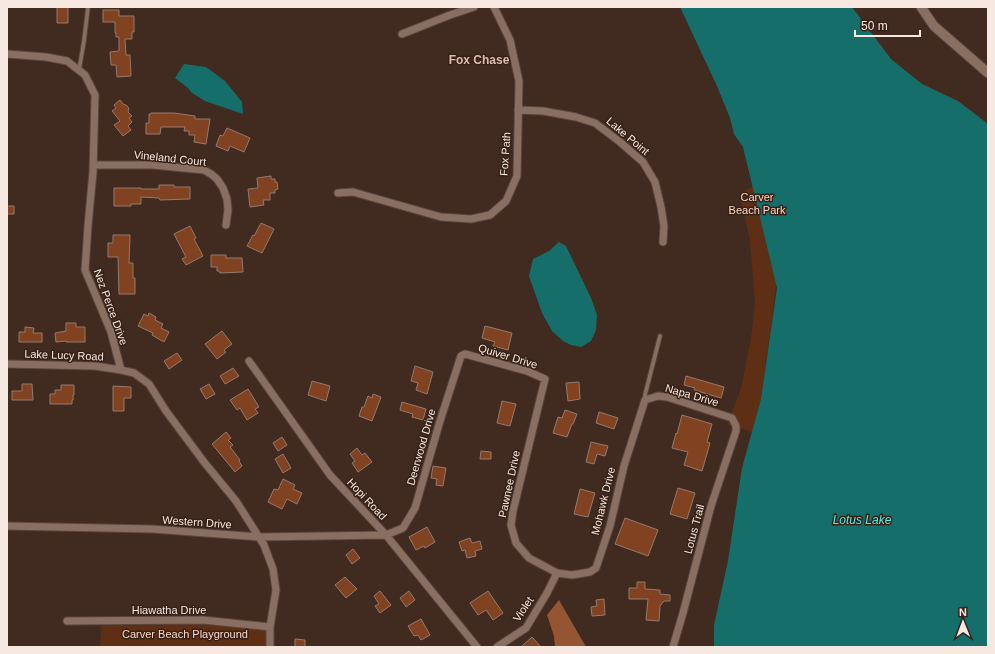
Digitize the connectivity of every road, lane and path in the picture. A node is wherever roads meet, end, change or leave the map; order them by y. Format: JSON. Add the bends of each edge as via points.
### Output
{"nodes":[{"id":1,"x":88,"y":7,"type":"edge"},
{"id":2,"x":474,"y":7,"type":"edge"},
{"id":3,"x":494,"y":7,"type":"edge"},
{"id":4,"x":921,"y":7,"type":"edge"},
{"id":5,"x":402,"y":34,"type":"dead end"},
{"id":6,"x":7,"y":54,"type":"edge"},
{"id":7,"x":79,"y":70,"type":"junction"},
{"id":8,"x":988,"y":73,"type":"edge"},
{"id":9,"x":518,"y":110,"type":"junction"},
{"id":10,"x":94,"y":165,"type":"junction"},
{"id":11,"x":338,"y":193,"type":"dead end"},
{"id":12,"x":226,"y":225,"type":"dead end"},
{"id":13,"x":663,"y":242,"type":"dead end"},
{"id":14,"x":660,"y":336,"type":"dead end"},
{"id":15,"x":464,"y":354,"type":"joint"},
{"id":16,"x":249,"y":361,"type":"dead end"},
{"id":17,"x":7,"y":364,"type":"edge"},
{"id":18,"x":121,"y":370,"type":"junction"},
{"id":19,"x":545,"y":379,"type":"joint"},
{"id":20,"x":645,"y":400,"type":"junction"},
{"id":21,"x":732,"y":418,"type":"joint"},
{"id":22,"x":7,"y":526,"type":"edge"},
{"id":23,"x":386,"y":535,"type":"junction"},
{"id":24,"x":259,"y":537,"type":"junction"},
{"id":25,"x":556,"y":573,"type":"junction"},
{"id":26,"x":67,"y":621,"type":"dead end"},
{"id":27,"x":270,"y":627,"type":"junction"},
{"id":28,"x":270,"y":647,"type":"edge"},
{"id":29,"x":477,"y":647,"type":"edge"},
{"id":30,"x":498,"y":647,"type":"edge"},
{"id":31,"x":673,"y":647,"type":"edge"}],
"edges":[{"from":1,"to":7,"type":"lane"},
{"from":2,"to":5,"type":"street"},
{"from":3,"to":9,"type":"street","name":"Fox Path","via":[[510,40],[519,80]]},
{"from":4,"to":8,"type":"street","via":[[934,26]]},
{"from":6,"to":7,"type":"street","name":"Nez Perce Drive","via":[[67,61]]},
{"from":7,"to":10,"type":"street","name":"Nez Perce Drive","via":[[85,75],[95,95]]},
{"from":9,"to":11,"type":"street","name":"Fox Path","via":[[517,176],[506,200],[490,215],[471,219],[441,217],[353,192]]},
{"from":9,"to":13,"type":"street","name":"Lake Point","via":[[542,111],[595,123],[643,162],[655,182],[664,226]]},
{"from":10,"to":12,"type":"street","name":"Vineland Court","via":[[153,165],[204,170],[217,178],[223,188],[228,210]]},
{"from":10,"to":18,"type":"street","name":"Nez Perce Drive","via":[[85,270],[111,332]]},
{"from":14,"to":20,"type":"lane"},
{"from":15,"to":19,"type":"street","name":"Quiver Drive","via":[[527,371]]},
{"from":15,"to":23,"type":"street","name":"Deerwood Drive","via":[[461,356],[440,421],[415,508],[403,528]]},
{"from":16,"to":23,"type":"street","name":"Hopi Road","via":[[330,475]]},
{"from":17,"to":18,"type":"street","name":"Lake Lucy Road","via":[[95,366]]},
{"from":18,"to":24,"type":"street","via":[[134,373],[149,384],[204,462],[236,501]]},
{"from":19,"to":25,"type":"street","name":"Pawnee Drive","via":[[511,525],[516,543],[529,558]]},
{"from":20,"to":21,"type":"street","name":"Napa Drive","via":[[658,396],[667,397]]},
{"from":20,"to":25,"type":"street","name":"Mohawk Drive","via":[[596,568],[572,576]]},
{"from":21,"to":31,"type":"street","name":"Lotus Trail","via":[[736,431],[711,506]]},
{"from":22,"to":24,"type":"street","name":"Western Drive","via":[[152,529]]},
{"from":23,"to":24,"type":"street","name":"Western Drive"},
{"from":23,"to":29,"type":"street","name":"Hopi Road"},
{"from":24,"to":27,"type":"street","via":[[273,569],[276,590]]},
{"from":25,"to":30,"type":"street","name":"Violet","via":[[526,628]]},
{"from":26,"to":27,"type":"street","name":"Hiawatha Drive","via":[[203,620]]},
{"from":27,"to":28,"type":"street"}]}
